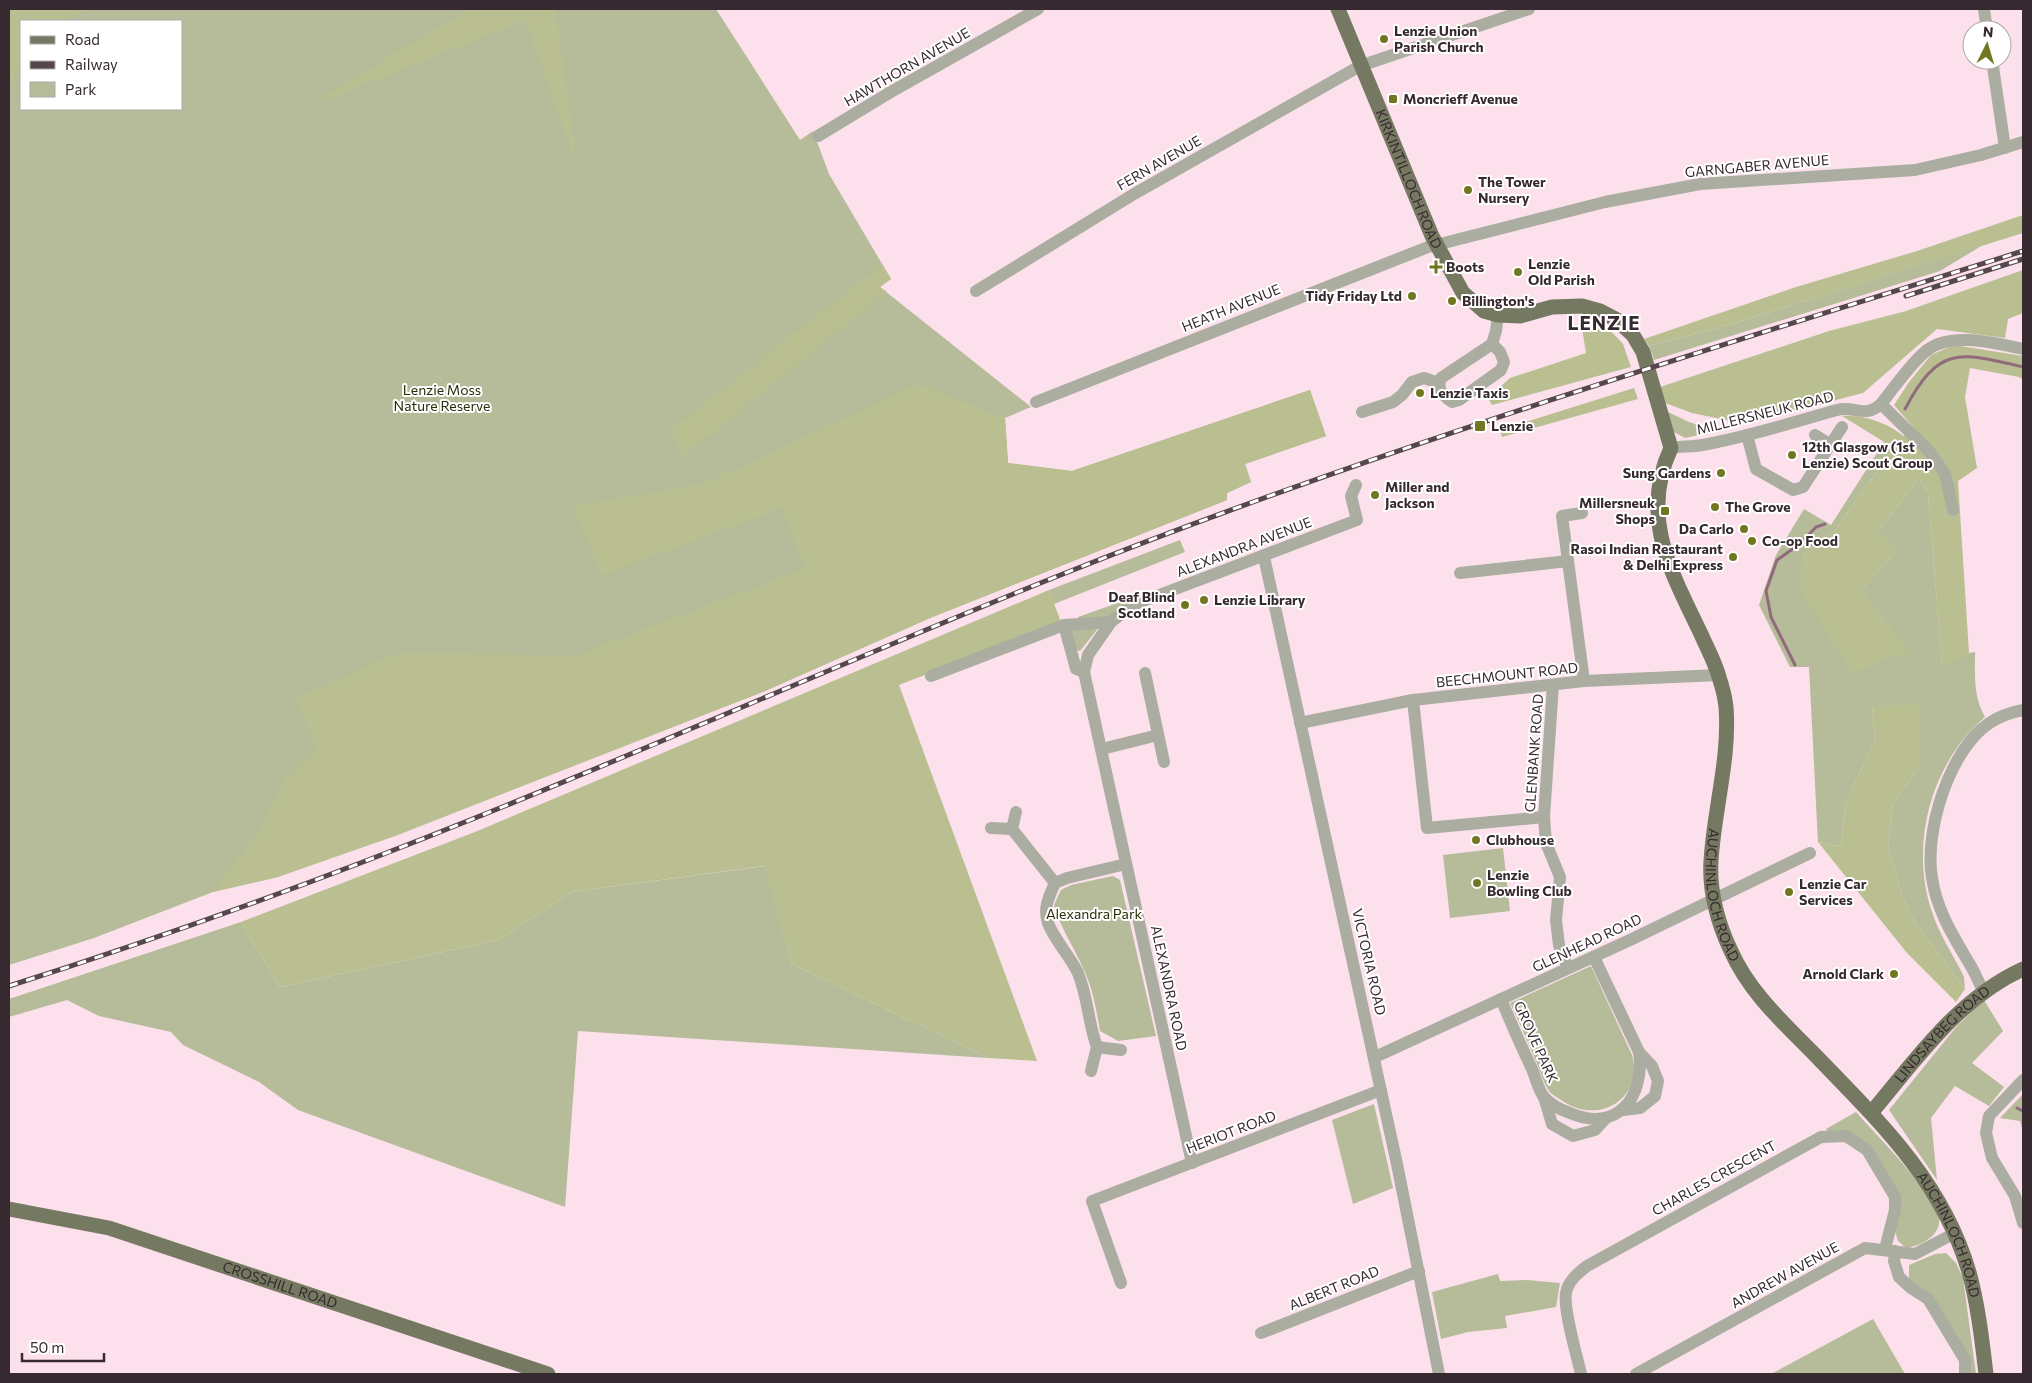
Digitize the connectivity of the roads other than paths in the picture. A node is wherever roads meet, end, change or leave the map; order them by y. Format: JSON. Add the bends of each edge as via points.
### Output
{"nodes":[{"id":1,"x":1038,"y":9,"type":"edge"},
{"id":2,"x":1338,"y":9,"type":"edge"},
{"id":3,"x":1529,"y":9,"type":"edge"},
{"id":4,"x":1360,"y":66,"type":"junction"},
{"id":5,"x":1993,"y":70,"type":"edge"},
{"id":6,"x":818,"y":136,"type":"dead end"},
{"id":7,"x":2023,"y":142,"type":"edge"},
{"id":8,"x":2004,"y":148,"type":"junction"},
{"id":9,"x":1437,"y":244,"type":"junction"},
{"id":10,"x":976,"y":290,"type":"dead end"},
{"id":11,"x":1498,"y":315,"type":"junction"},
{"id":12,"x":1492,"y":344,"type":"junction"},
{"id":13,"x":2023,"y":349,"type":"edge"},
{"id":14,"x":1439,"y":382,"type":"junction"},
{"id":15,"x":1036,"y":402,"type":"dead end"},
{"id":16,"x":1881,"y":404,"type":"junction"},
{"id":17,"x":1362,"y":412,"type":"dead end"},
{"id":18,"x":1842,"y":427,"type":"dead end"},
{"id":19,"x":1747,"y":435,"type":"junction"},
{"id":20,"x":1815,"y":435,"type":"dead end"},
{"id":21,"x":1831,"y":445,"type":"junction"},
{"id":22,"x":1671,"y":448,"type":"junction"},
{"id":23,"x":1356,"y":485,"type":"dead end"},
{"id":24,"x":1953,"y":510,"type":"dead end"},
{"id":25,"x":1582,"y":513,"type":"dead end"},
{"id":26,"x":1264,"y":556,"type":"junction"},
{"id":27,"x":1568,"y":561,"type":"junction"},
{"id":28,"x":1460,"y":573,"type":"dead end"},
{"id":29,"x":1111,"y":622,"type":"junction"},
{"id":30,"x":1064,"y":626,"type":"junction"},
{"id":31,"x":1084,"y":672,"type":"junction"},
{"id":32,"x":1145,"y":673,"type":"dead end"},
{"id":33,"x":1718,"y":675,"type":"junction"},
{"id":34,"x":931,"y":676,"type":"dead end"},
{"id":35,"x":1584,"y":682,"type":"junction"},
{"id":36,"x":1553,"y":685,"type":"junction"},
{"id":37,"x":1413,"y":700,"type":"junction"},
{"id":38,"x":2023,"y":710,"type":"edge"},
{"id":39,"x":1300,"y":723,"type":"junction"},
{"id":40,"x":1158,"y":735,"type":"junction"},
{"id":41,"x":1102,"y":749,"type":"junction"},
{"id":42,"x":1164,"y":762,"type":"dead end"},
{"id":43,"x":1016,"y":812,"type":"dead end"},
{"id":44,"x":1544,"y":817,"type":"junction"},
{"id":45,"x":991,"y":828,"type":"dead end"},
{"id":46,"x":1012,"y":829,"type":"junction"},
{"id":47,"x":1810,"y":852,"type":"dead end"},
{"id":48,"x":1126,"y":864,"type":"junction"},
{"id":49,"x":1056,"y":883,"type":"junction"},
{"id":50,"x":1714,"y":900,"type":"junction"},
{"id":51,"x":1594,"y":957,"type":"junction"},
{"id":52,"x":1568,"y":968,"type":"junction"},
{"id":53,"x":2023,"y":969,"type":"edge"},
{"id":54,"x":1984,"y":991,"type":"junction"},
{"id":55,"x":1501,"y":999,"type":"junction"},
{"id":56,"x":1097,"y":1048,"type":"junction"},
{"id":57,"x":1121,"y":1050,"type":"dead end"},
{"id":58,"x":1639,"y":1052,"type":"junction"},
{"id":59,"x":1375,"y":1057,"type":"junction"},
{"id":60,"x":1091,"y":1071,"type":"dead end"},
{"id":61,"x":2023,"y":1080,"type":"edge"},
{"id":62,"x":1381,"y":1090,"type":"junction"},
{"id":63,"x":1544,"y":1097,"type":"junction"},
{"id":64,"x":1623,"y":1110,"type":"junction"},
{"id":65,"x":1872,"y":1112,"type":"junction"},
{"id":66,"x":1606,"y":1118,"type":"junction"},
{"id":67,"x":1192,"y":1163,"type":"junction"},
{"id":68,"x":9,"y":1209,"type":"edge"},
{"id":69,"x":2023,"y":1223,"type":"edge"},
{"id":70,"x":1955,"y":1234,"type":"junction"},
{"id":71,"x":1890,"y":1250,"type":"junction"},
{"id":72,"x":1419,"y":1270,"type":"junction"},
{"id":73,"x":1121,"y":1283,"type":"dead end"},
{"id":74,"x":1261,"y":1333,"type":"dead end"},
{"id":75,"x":548,"y":1374,"type":"edge"},
{"id":76,"x":1439,"y":1374,"type":"edge"},
{"id":77,"x":1581,"y":1374,"type":"edge"},
{"id":78,"x":1636,"y":1374,"type":"edge"},
{"id":79,"x":1966,"y":1374,"type":"edge"},
{"id":80,"x":1986,"y":1374,"type":"edge"}],
"edges":[{"from":1,"to":6,"type":"street","name":"HAWTHORN AVENUE"},
{"from":2,"to":4,"type":"main road","name":"KIRKINTILLOCH ROAD"},
{"from":3,"to":4,"type":"street"},
{"from":4,"to":9,"type":"main road","name":"KIRKINTILLOCH ROAD"},
{"from":4,"to":10,"type":"street","name":"FERN AVENUE","via":[[1134,194]]},
{"from":5,"to":8,"type":"street"},
{"from":7,"to":8,"type":"street","name":"GARNGABER AVENUE"},
{"from":8,"to":9,"type":"street","name":"GARNGABER AVENUE","via":[[1915,170],[1700,184],[1605,202]]},
{"from":9,"to":11,"type":"main road","name":"KIRKINTILLOCH ROAD","via":[[1463,293],[1484,311]]},
{"from":9,"to":15,"type":"street","name":"HEATH AVENUE"},
{"from":11,"to":12,"type":"street"},
{"from":11,"to":22,"type":"main road","name":"KIRKINTILLOCH ROAD","via":[[1520,316],[1552,307],[1582,306],[1617,320],[1633,335],[1642,352]]},
{"from":12,"to":14,"type":"street"},
{"from":12,"to":14,"type":"street","via":[[1504,362],[1492,378],[1452,402],[1440,390]]},
{"from":13,"to":16,"type":"street","via":[[1959,339],[1947,341],[1926,350]]},
{"from":14,"to":17,"type":"street","via":[[1424,378],[1412,382],[1393,402]]},
{"from":16,"to":19,"type":"street","name":"MILLERSNEUK ROAD","via":[[1874,410],[1841,409]]},
{"from":16,"to":24,"type":"street","via":[[1929,451],[1945,474]]},
{"from":18,"to":21,"type":"street"},
{"from":19,"to":21,"type":"street","via":[[1756,469],[1793,490],[1803,487]]},
{"from":19,"to":22,"type":"street","name":"MILLERSNEUK ROAD"},
{"from":20,"to":21,"type":"street"},
{"from":22,"to":33,"type":"main road","name":"AUCHINLOCH ROAD","via":[[1657,500],[1659,533],[1674,576]]},
{"from":23,"to":26,"type":"street","name":"ALEXANDRA AVENUE","via":[[1351,496],[1357,520]]},
{"from":25,"to":27,"type":"street","via":[[1562,516]]},
{"from":26,"to":29,"type":"street","name":"ALEXANDRA AVENUE","via":[[1133,604]]},
{"from":26,"to":39,"type":"street","name":"VICTORIA ROAD"},
{"from":27,"to":28,"type":"street"},
{"from":27,"to":35,"type":"street"},
{"from":29,"to":30,"type":"street"},
{"from":29,"to":31,"type":"street","name":"ALEXANDRA AVENUE","via":[[1088,655]]},
{"from":30,"to":31,"type":"street","name":"ALEXANDRA ROAD","via":[[1076,669]]},
{"from":30,"to":34,"type":"street"},
{"from":31,"to":41,"type":"street","name":"ALEXANDRA ROAD"},
{"from":32,"to":40,"type":"street"},
{"from":33,"to":35,"type":"street","name":"BEECHMOUNT ROAD"},
{"from":33,"to":50,"type":"main road","name":"AUCHINLOCH ROAD","via":[[1726,705],[1726,738],[1710,864]]},
{"from":35,"to":36,"type":"street","name":"BEECHMOUNT ROAD"},
{"from":36,"to":37,"type":"street","name":"BEECHMOUNT ROAD"},
{"from":36,"to":44,"type":"street","name":"GLENBANK ROAD"},
{"from":37,"to":39,"type":"street","name":"BEECHMOUNT ROAD"},
{"from":37,"to":44,"type":"street","via":[[1427,828]]},
{"from":38,"to":54,"type":"street","via":[[1990,722],[1969,743],[1943,792],[1933,831],[1931,876],[1939,905],[1944,920]]},
{"from":39,"to":59,"type":"street","name":"VICTORIA ROAD"},
{"from":40,"to":41,"type":"street"},
{"from":40,"to":42,"type":"street"},
{"from":41,"to":48,"type":"street","name":"ALEXANDRA ROAD"},
{"from":43,"to":46,"type":"street"},
{"from":44,"to":52,"type":"street","name":"GLENBANK ROAD","via":[[1546,843],[1560,878],[1556,920],[1559,945]]},
{"from":45,"to":46,"type":"street"},
{"from":46,"to":49,"type":"street"},
{"from":47,"to":50,"type":"street","name":"GLENHEAD ROAD"},
{"from":48,"to":49,"type":"street"},
{"from":48,"to":67,"type":"street","name":"ALEXANDRA ROAD"},
{"from":49,"to":56,"type":"street","via":[[1046,902],[1048,923],[1077,972],[1087,999]]},
{"from":50,"to":51,"type":"street","name":"GLENHEAD ROAD"},
{"from":50,"to":65,"type":"main road","name":"AUCHINLOCH ROAD","via":[[1731,952],[1759,997]]},
{"from":51,"to":52,"type":"street","name":"GLENHEAD ROAD"},
{"from":51,"to":58,"type":"street","name":"GROVE PARK"},
{"from":52,"to":55,"type":"street","name":"GLENHEAD ROAD"},
{"from":53,"to":54,"type":"main road","name":"LINDSAYBEG ROAD"},
{"from":54,"to":65,"type":"main road","name":"LINDSAYBEG ROAD","via":[[1937,1034]]},
{"from":55,"to":59,"type":"street","name":"GLENHEAD ROAD"},
{"from":55,"to":63,"type":"street","name":"GROVE PARK"},
{"from":56,"to":57,"type":"street"},
{"from":56,"to":60,"type":"street"},
{"from":58,"to":64,"type":"street","name":"GROVE PARK","via":[[1638,1087]]},
{"from":58,"to":64,"type":"street","name":"GROVE PARK","via":[[1652,1066],[1658,1081],[1655,1096],[1640,1108]]},
{"from":59,"to":62,"type":"street","name":"VICTORIA ROAD"},
{"from":61,"to":69,"type":"street","via":[[1989,1116],[1986,1133],[1992,1158],[2015,1196]]},
{"from":62,"to":67,"type":"street","name":"HERIOT ROAD"},
{"from":62,"to":72,"type":"street","name":"VICTORIA ROAD"},
{"from":63,"to":66,"type":"street","name":"GROVE PARK","via":[[1561,1110],[1582,1118]]},
{"from":63,"to":66,"type":"street","name":"GROVE PARK","via":[[1552,1124],[1573,1136],[1595,1130]]},
{"from":64,"to":66,"type":"street","name":"GROVE PARK"},
{"from":65,"to":70,"type":"main road","name":"AUCHINLOCH ROAD","via":[[1927,1181]]},
{"from":67,"to":73,"type":"street","name":"HERIOT ROAD","via":[[1092,1201]]},
{"from":68,"to":75,"type":"main road","name":"CROSSHILL ROAD","via":[[109,1228]]},
{"from":70,"to":71,"type":"street","name":"ANDREW AVENUE","via":[[1915,1254]]},
{"from":70,"to":80,"type":"main road","name":"AUCHINLOCH ROAD","via":[[1974,1292]]},
{"from":71,"to":77,"type":"street","name":"CHARLES CRESCENT","via":[[1895,1197],[1867,1150],[1846,1136],[1820,1137],[1574,1276],[1566,1292],[1566,1307]]},
{"from":71,"to":78,"type":"street","name":"ANDREW AVENUE","via":[[1866,1248]]},
{"from":71,"to":79,"type":"street","via":[[1899,1276],[1928,1299],[1965,1360]]},
{"from":72,"to":74,"type":"street","name":"ALBERT ROAD"},
{"from":72,"to":76,"type":"street","name":"VICTORIA ROAD"}]}
